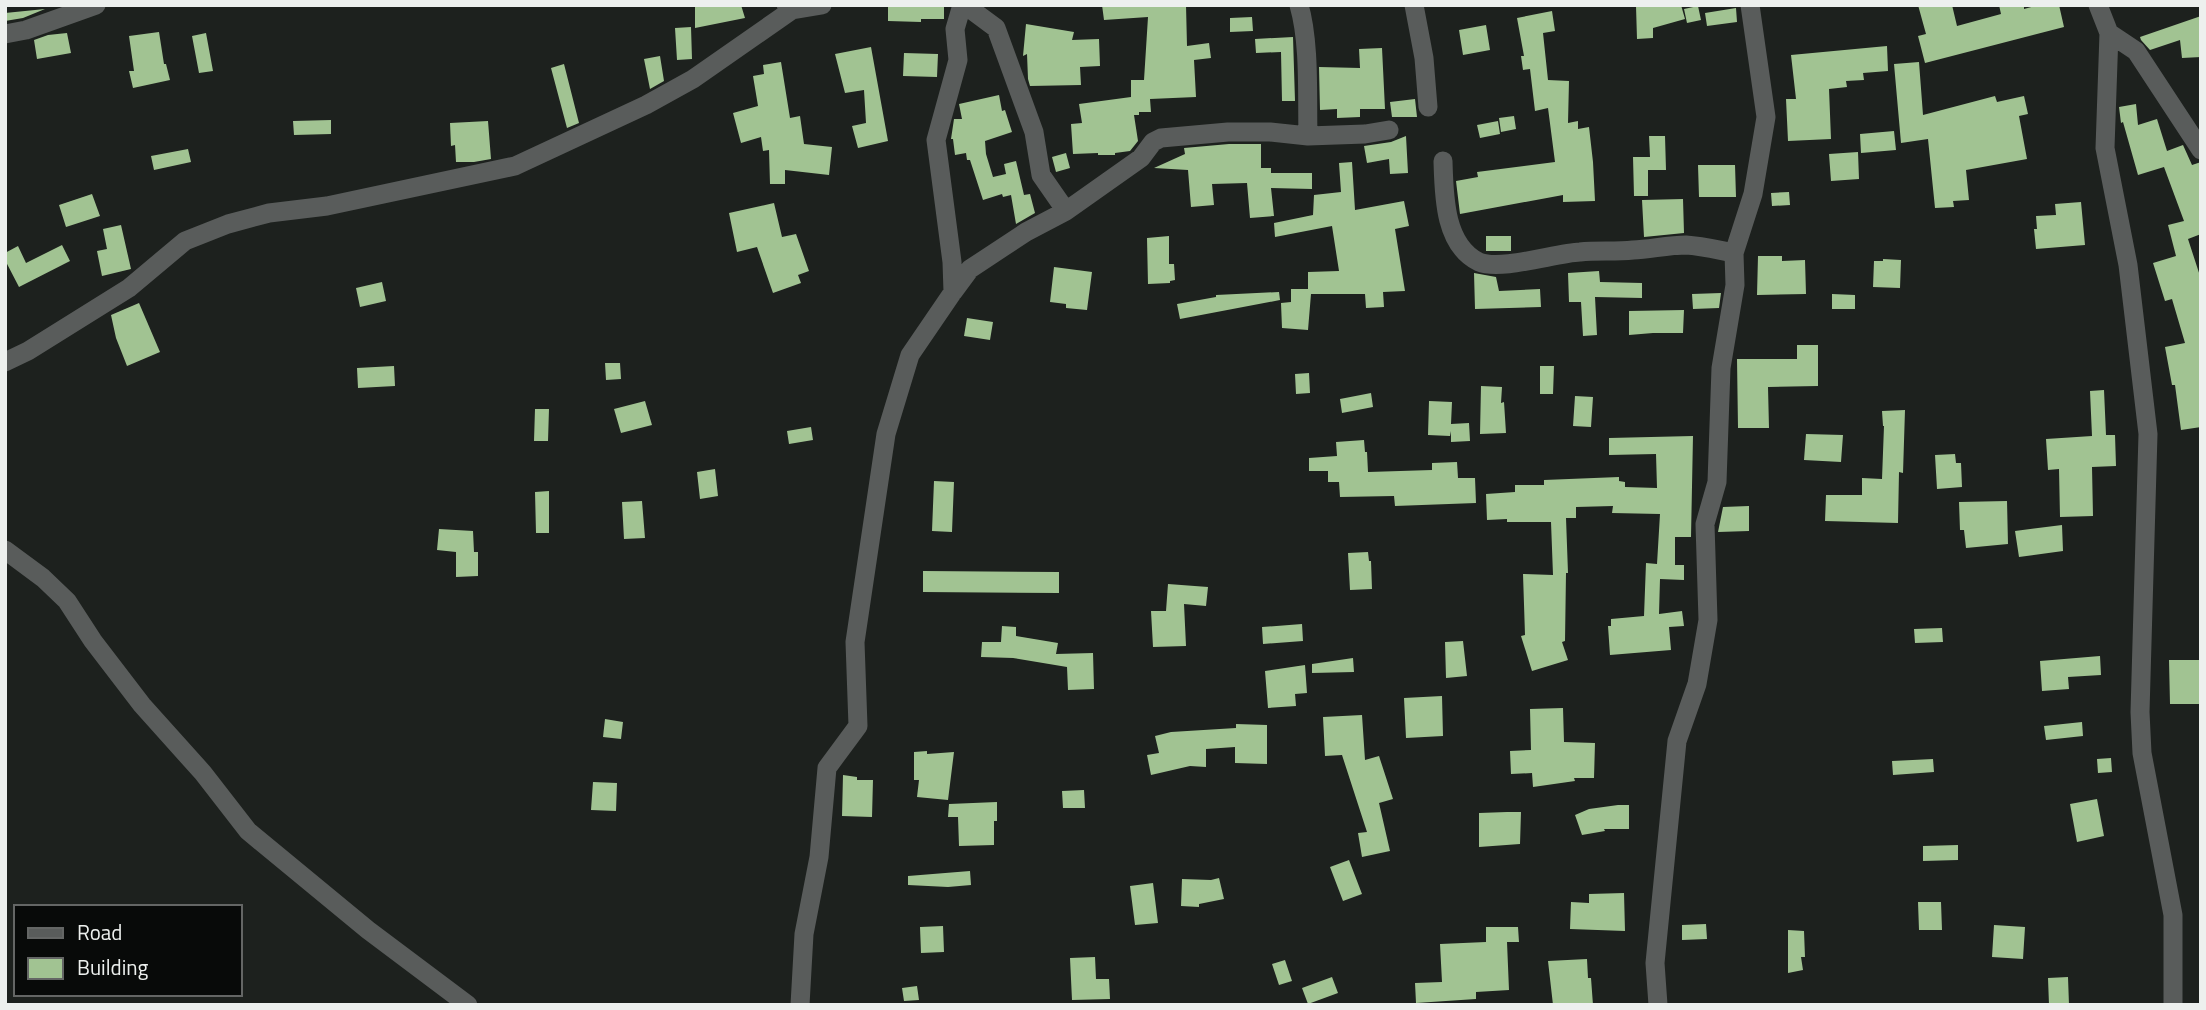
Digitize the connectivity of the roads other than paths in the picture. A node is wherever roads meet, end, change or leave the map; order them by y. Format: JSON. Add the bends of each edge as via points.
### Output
{"nodes":[{"id":1,"x":96,"y":5,"type":"edge"},
{"id":2,"x":822,"y":5,"type":"edge"},
{"id":3,"x":964,"y":5,"type":"edge"},
{"id":4,"x":1298,"y":5,"type":"edge"},
{"id":5,"x":1414,"y":5,"type":"edge"},
{"id":6,"x":1750,"y":5,"type":"edge"},
{"id":7,"x":2098,"y":5,"type":"edge"},
{"id":8,"x":789,"y":7,"type":"edge"},
{"id":9,"x":2109,"y":33,"type":"junction"},
{"id":10,"x":5,"y":34,"type":"edge"},
{"id":11,"x":1428,"y":107,"type":"dead end"},
{"id":12,"x":1389,"y":130,"type":"dead end"},
{"id":13,"x":1308,"y":136,"type":"junction"},
{"id":14,"x":2201,"y":150,"type":"edge"},
{"id":15,"x":1443,"y":162,"type":"dead end"},
{"id":16,"x":1066,"y":211,"type":"junction"},
{"id":17,"x":1734,"y":253,"type":"junction"},
{"id":18,"x":953,"y":292,"type":"junction"},
{"id":19,"x":5,"y":362,"type":"edge"},
{"id":20,"x":5,"y":550,"type":"edge"},
{"id":21,"x":468,"y":1005,"type":"edge"},
{"id":22,"x":800,"y":1005,"type":"edge"},
{"id":23,"x":1658,"y":1005,"type":"edge"},
{"id":24,"x":2173,"y":1005,"type":"edge"}],
"edges":[{"from":1,"to":10,"type":"street"},
{"from":2,"to":8,"type":"street"},
{"from":3,"to":16,"type":"street","via":[[996,28],[1034,132],[1041,175]]},
{"from":3,"to":18,"type":"street","via":[[955,29],[958,60],[936,140]]},
{"from":4,"to":13,"type":"street"},
{"from":5,"to":11,"type":"street"},
{"from":6,"to":17,"type":"street","via":[[1766,117],[1753,194]]},
{"from":7,"to":9,"type":"street"},
{"from":8,"to":19,"type":"street","via":[[681,86],[515,166],[327,206],[269,213],[185,241],[129,288]]},
{"from":9,"to":14,"type":"street","via":[[2136,51]]},
{"from":9,"to":24,"type":"street","via":[[2105,148],[2128,265],[2148,434],[2142,753],[2173,915]]},
{"from":12,"to":13,"type":"street"},
{"from":13,"to":16,"type":"street","via":[[1228,132],[1161,138]]},
{"from":15,"to":17,"type":"street","via":[[1448,219],[1454,235],[1480,262],[1684,245]]},
{"from":16,"to":18,"type":"street","via":[[970,269]]},
{"from":17,"to":23,"type":"street","via":[[1735,285],[1721,368],[1717,482],[1705,524],[1708,620],[1697,684],[1677,741],[1655,963]]},
{"from":18,"to":22,"type":"street","via":[[910,355],[886,434],[855,642],[858,726],[827,768],[819,857],[804,934]]},
{"from":20,"to":21,"type":"street","via":[[67,601],[142,705],[248,831]]}]}
